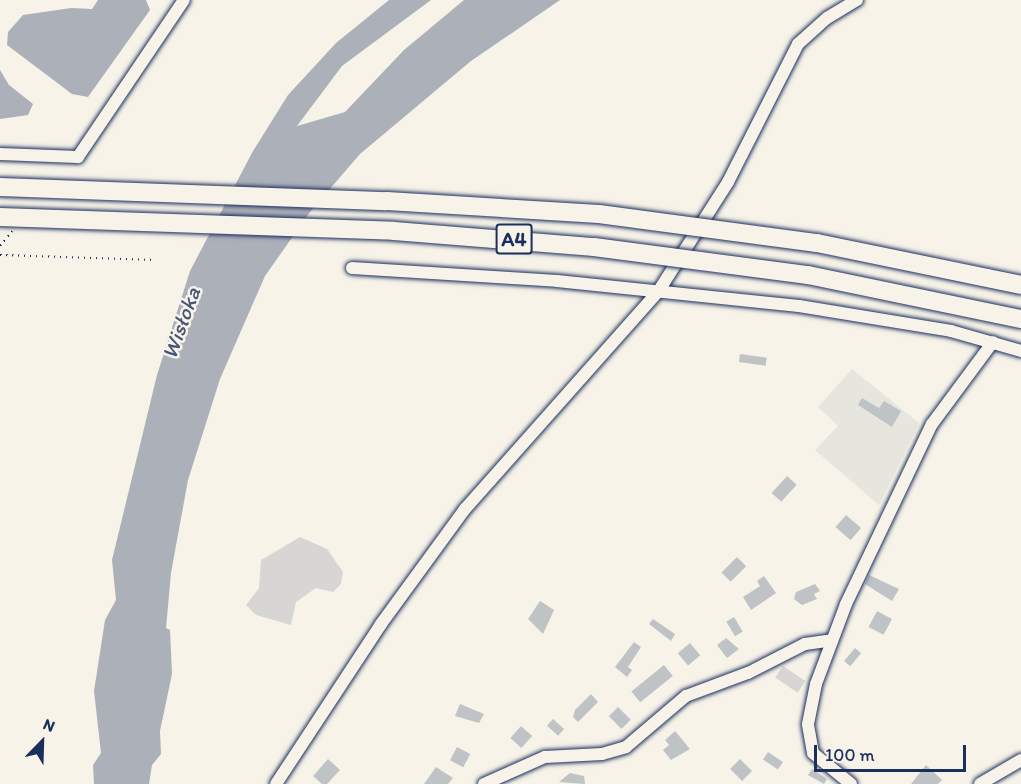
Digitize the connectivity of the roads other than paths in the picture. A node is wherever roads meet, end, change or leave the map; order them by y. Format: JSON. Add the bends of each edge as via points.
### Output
{"nodes":[{"id":1,"x":184,"y":0,"type":"edge"},
{"id":2,"x":857,"y":0,"type":"edge"},
{"id":3,"x":0,"y":154,"type":"edge"},
{"id":4,"x":0,"y":187,"type":"edge"},
{"id":5,"x":0,"y":217,"type":"edge"},
{"id":6,"x":352,"y":268,"type":"dead end"},
{"id":7,"x":1021,"y":285,"type":"edge"},
{"id":8,"x":658,"y":292,"type":"junction"},
{"id":9,"x":1021,"y":319,"type":"edge"},
{"id":10,"x":993,"y":342,"type":"junction"},
{"id":11,"x":1021,"y":351,"type":"edge"},
{"id":12,"x":832,"y":640,"type":"junction"},
{"id":13,"x":1021,"y":760,"type":"edge"},
{"id":14,"x":276,"y":784,"type":"edge"},
{"id":15,"x":484,"y":784,"type":"edge"},
{"id":16,"x":851,"y":784,"type":"edge"},
{"id":17,"x":980,"y":784,"type":"edge"}],
"edges":[{"from":1,"to":3,"type":"street","via":[[78,157]]},
{"from":2,"to":8,"type":"street","via":[[827,18],[798,44],[728,182]]},
{"from":4,"to":7,"type":"highway","number":"A4","bridge":true,"via":[[387,201],[600,214],[817,243]]},
{"from":5,"to":9,"type":"highway","number":"A4","bridge":true,"via":[[382,230],[584,246],[808,275]]},
{"from":6,"to":8,"type":"street"},
{"from":8,"to":10,"type":"street","via":[[798,306],[951,331]]},
{"from":8,"to":14,"type":"street","via":[[465,508],[381,624]]},
{"from":10,"to":11,"type":"street"},
{"from":10,"to":12,"type":"street","via":[[932,424]]},
{"from":12,"to":15,"type":"street","via":[[805,644],[748,673],[686,696],[626,747],[602,754],[545,757]]},
{"from":12,"to":16,"type":"street","via":[[810,711],[809,740],[813,753]]},
{"from":13,"to":17,"type":"street","via":[[1002,767]]}]}
